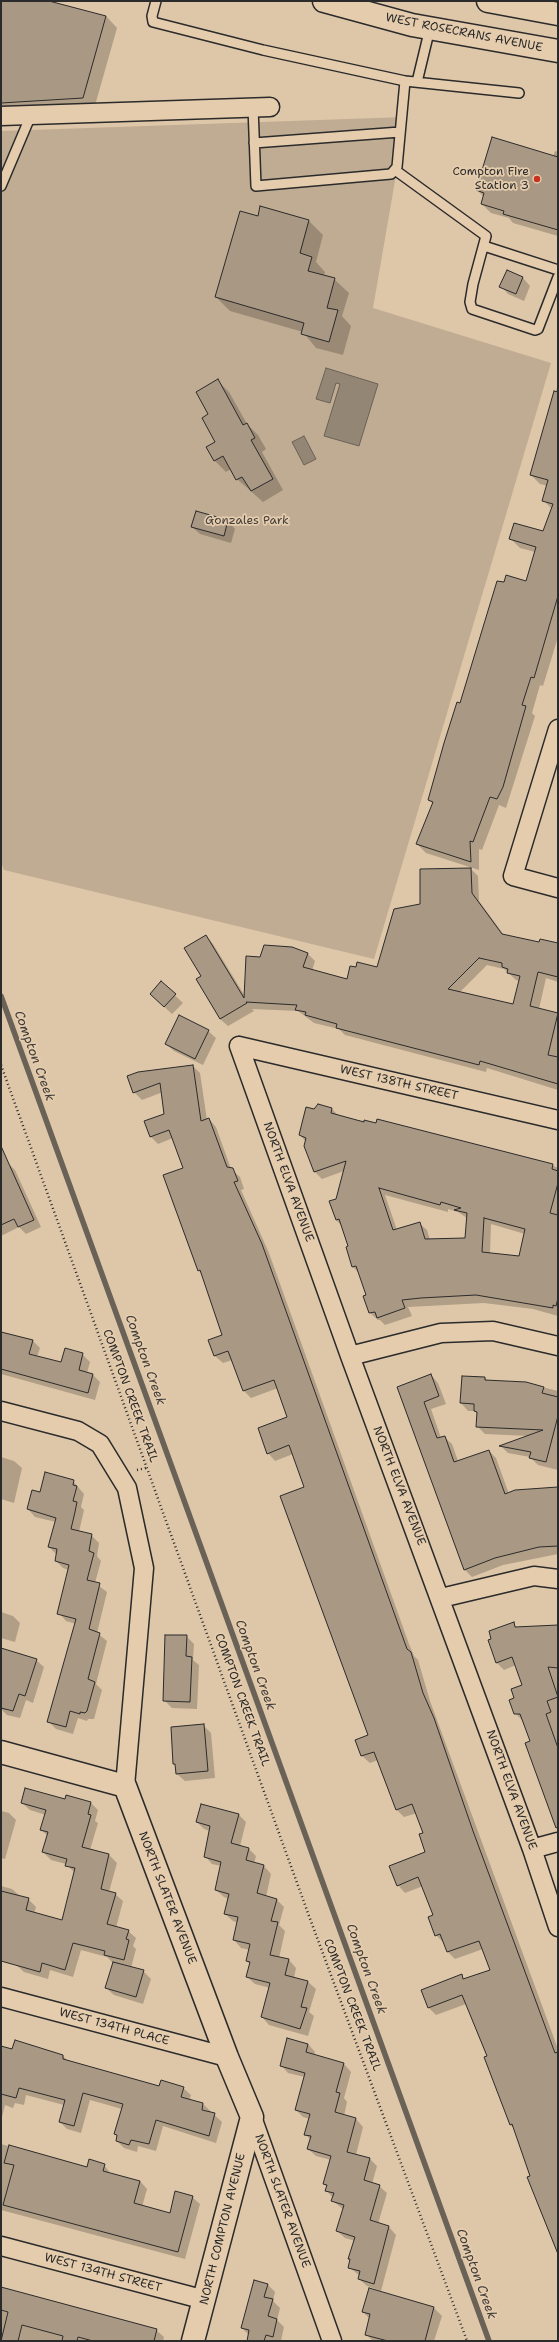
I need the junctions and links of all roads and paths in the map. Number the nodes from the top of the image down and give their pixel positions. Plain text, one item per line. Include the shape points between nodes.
1 (156, 1) edge
2 (324, 1) edge
3 (488, 1) edge
4 (558, 14) edge
5 (430, 28) junction
6 (558, 51) edge
7 (405, 81) junction
8 (417, 82) junction
9 (519, 93) dead end
10 (261, 107) joint
11 (31, 115) junction
12 (1, 116) edge
13 (400, 132) junction
14 (254, 143) junction
15 (393, 172) junction
16 (1, 186) edge
17 (484, 246) junction
18 (558, 270) edge
19 (558, 277) edge
20 (558, 729) edge
21 (558, 888) edge
22 (240, 1046) joint
23 (1, 1065) edge
24 (558, 1120) edge
25 (558, 1346) edge
26 (350, 1356) junction
27 (1, 1411) edge
28 (558, 1579) edge
29 (441, 1598) junction
30 (1, 1752) edge
31 (125, 1786) junction
32 (558, 1842) edge
33 (532, 1849) junction
34 (558, 1927) edge
35 (1, 1997) edge
36 (227, 2057) junction
37 (252, 2117) junction
38 (1, 2246) edge
39 (204, 2300) junction
40 (194, 2341) edge
41 (332, 2341) edge
42 (467, 2341) edge

1 - 7 lane via 153,22 263,50
2 - 5 street, WEST ROSECRANS AVENUE
3 - 4 street
5 - 6 street, WEST ROSECRANS AVENUE
5 - 8 lane
7 - 8 lane
7 - 13 lane
8 - 9 lane
10 - 11 street
10 - 14 lane
11 - 12 street
11 - 16 lane
13 - 14 lane
13 - 15 lane via 397,167
14 - 15 lane via 256,186
15 - 17 lane via 486,236
17 - 18 lane
17 - 19 lane via 473,284 470,302 472,309 538,329
20 - 21 street via 513,876
22 - 24 street, WEST 138TH STREET
22 - 26 street, NORTH ELVA AVENUE
23 - 42 path, COMPTON CREEK TRAIL via 309,1916
25 - 26 street via 493,1331 441,1333
26 - 29 street, NORTH ELVA AVENUE
27 - 31 street, NORTH SLATER AVENUE via 78,1432 100,1444 127,1488 144,1568
28 - 29 street via 534,1576
29 - 33 street, NORTH ELVA AVENUE
30 - 31 street
31 - 36 street, NORTH SLATER AVENUE
32 - 33 street
33 - 34 street, NORTH ELVA AVENUE
35 - 36 street, WEST 134TH PLACE
36 - 37 street, NORTH SLATER AVENUE
37 - 39 street, NORTH COMPTON AVENUE
37 - 41 street, NORTH SLATER AVENUE
38 - 39 street, WEST 134TH STREET
39 - 40 street, NORTH COMPTON AVENUE

